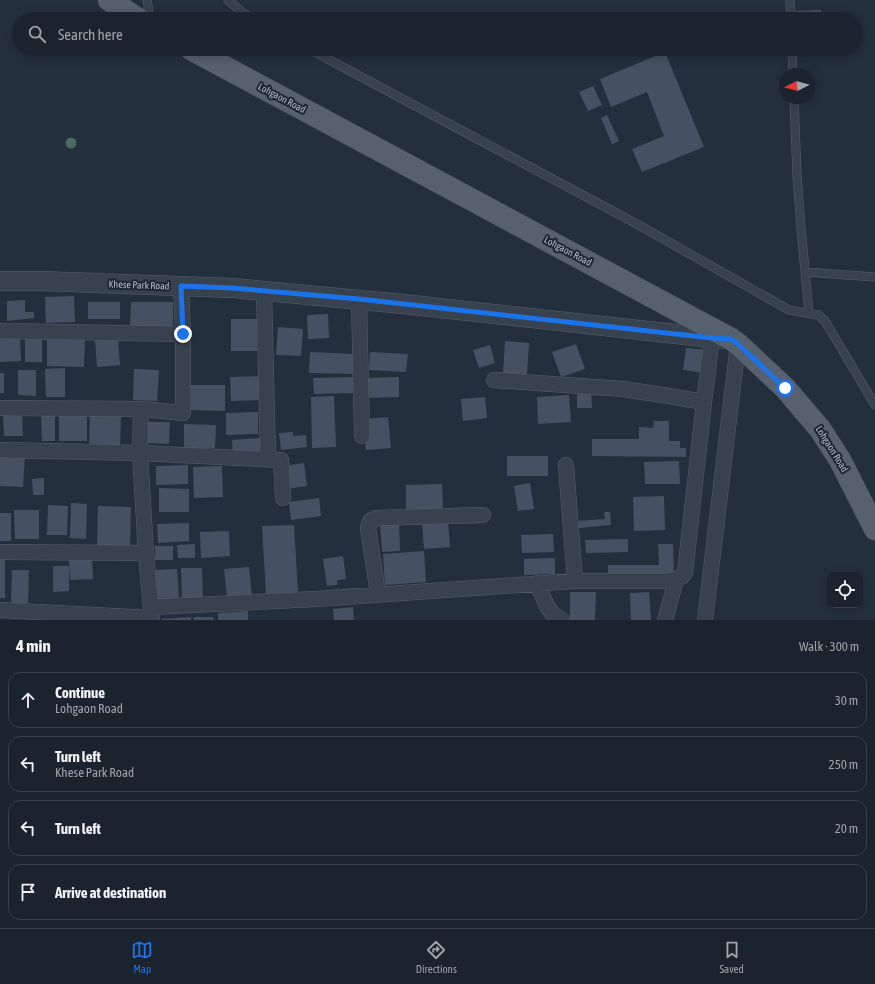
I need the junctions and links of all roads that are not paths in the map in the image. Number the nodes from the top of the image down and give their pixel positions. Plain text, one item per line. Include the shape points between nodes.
1 (109, 0) edge
2 (147, 0) edge
3 (228, 0) edge
4 (790, 0) edge
5 (127, 12) edge
6 (149, 12) edge
7 (241, 12) edge
8 (791, 12) edge
9 (204, 56) edge
10 (322, 56) edge
11 (792, 56) edge
12 (793, 68) edge
13 (794, 104) edge
14 (805, 272) junction
15 (875, 277) edge
16 (0, 281) edge
17 (181, 286) junction
18 (264, 291) junction
19 (359, 299) junction
20 (809, 313) junction
21 (0, 331) edge
22 (183, 334) junction
23 (727, 340) junction
24 (494, 380) dead end
25 (704, 402) junction
26 (875, 405) edge
27 (0, 408) edge
28 (141, 409) junction
29 (362, 436) dead end
30 (0, 450) edge
31 (140, 453) junction
32 (268, 458) junction
33 (566, 465) dead end
34 (283, 498) dead end
35 (483, 515) dead end
36 (875, 529) edge
37 (0, 552) edge
38 (146, 553) junction
39 (676, 580) junction
40 (575, 581) junction
41 (537, 583) junction
42 (378, 594) junction
43 (0, 610) edge
44 (151, 615) edge
45 (562, 620) edge
46 (665, 620) edge
47 (704, 620) edge

1 - 5 main road
2 - 6 lane
3 - 7 lane
4 - 8 lane
9 - 23 main road, Lohgaon Road
10 - 20 lane via 635,223 789,310
11 - 12 lane
13 - 14 lane
14 - 15 lane
14 - 20 lane
16 - 17 street, Khese Park Road
17 - 18 street, Khese Park Road
17 - 22 street
18 - 19 street, Khese Park Road
18 - 32 street
19 - 23 street, Khese Park Road
19 - 29 street
20 - 26 lane via 818,315 825,321
21 - 22 street
22 - 28 street via 183,413
23 - 25 street
23 - 36 main road, Lohgaon Road via 785,388 820,429 840,460
23 - 47 street
24 - 25 street via 623,389
25 - 39 street via 685,573 682,578
27 - 28 street
28 - 31 street
30 - 31 street
31 - 32 street
31 - 38 street
32 - 34 street via 282,460
33 - 40 street
35 - 42 street via 376,518 370,521 368,528
37 - 38 street
38 - 44 street
39 - 40 street
39 - 46 street
40 - 41 street
41 - 42 street
41 - 45 street via 547,606
42 - 44 street
43 - 44 street

